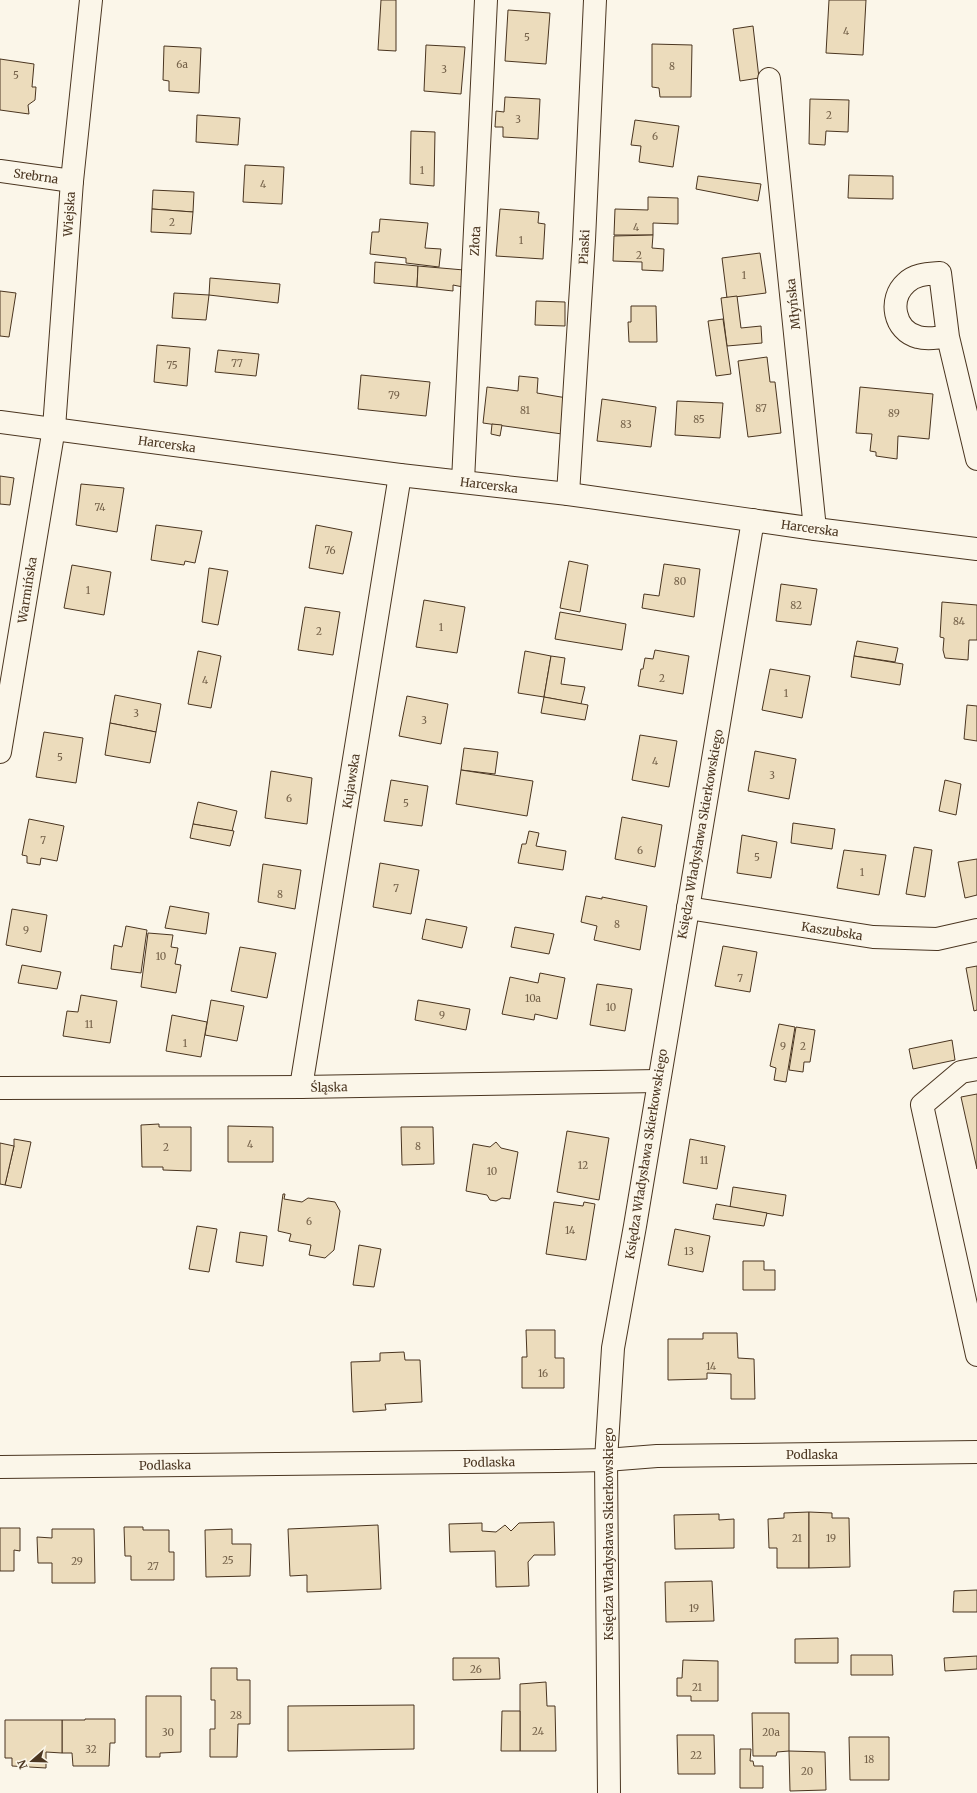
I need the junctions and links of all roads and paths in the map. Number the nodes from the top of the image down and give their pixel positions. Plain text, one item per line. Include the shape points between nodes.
1 (91, 0) edge
2 (486, 0) edge
3 (595, 0) edge
4 (770, 79) dead end
5 (0, 171) edge
6 (72, 181) junction
7 (948, 337) dead end
8 (0, 422) edge
9 (54, 428) junction
10 (977, 459) edge
11 (400, 475) junction
12 (463, 481) junction
13 (568, 494) junction
14 (753, 520) junction
15 (815, 529) junction
16 (977, 549) edge
17 (0, 752) edge
18 (688, 908) junction
19 (977, 930) edge
20 (977, 1069) edge
21 (658, 1081) junction
22 (301, 1087) junction
23 (0, 1088) edge
24 (977, 1355) edge
25 (977, 1452) edge
26 (606, 1460) junction
27 (0, 1467) edge
28 (609, 1793) edge

1 - 6 street, Wiejska
2 - 12 street, Złota
3 - 13 street, Piaski via 584,240
4 - 15 street, Młyńska
5 - 6 street, Srebrna
6 - 9 street, Wiejska
7 - 10 street
8 - 9 street, Harcerska
9 - 11 street, Harcerska
9 - 17 street, Warmińska
11 - 12 street, Harcerska
11 - 22 street, Kujawska
12 - 13 street, Harcerska
13 - 14 street, Harcerska
14 - 15 street, Harcerska
14 - 18 street, Księdza Władysława Skierkowskiego
15 - 16 street, Harcerska
18 - 19 street, Kaszubska via 873,937 937,939
18 - 21 street, Księdza Władysława Skierkowskiego
20 - 24 street via 961,1072 922,1105
21 - 22 street, Śląska
21 - 26 street, Księdza Władysława Skierkowskiego via 612,1348
22 - 23 street, Śląska
25 - 26 street, Podlaska via 657,1456
26 - 27 street, Podlaska
26 - 28 street, Księdza Władysława Skierkowskiego

